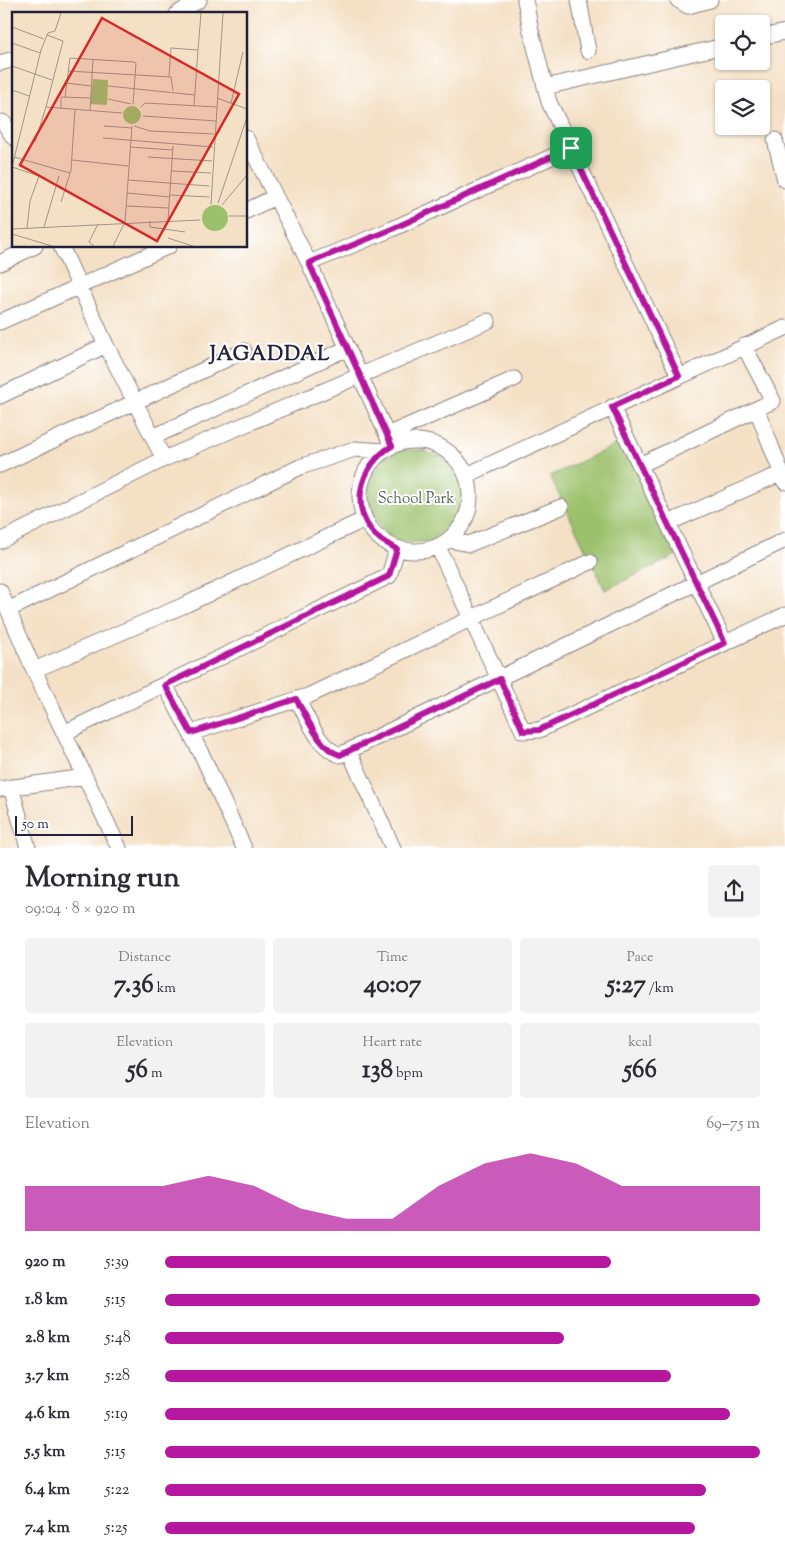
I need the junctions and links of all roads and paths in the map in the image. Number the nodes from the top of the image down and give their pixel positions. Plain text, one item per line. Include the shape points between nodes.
1 (525, 0) edge
2 (578, 0) edge
3 (678, 0) edge
4 (710, 0) edge
5 (785, 32) edge
6 (770, 35) edge
7 (715, 48) edge
8 (588, 52) dead end
9 (545, 87) junction
10 (6, 121) edge
11 (12, 134) edge
12 (775, 140) dead end
13 (248, 142) edge
14 (571, 148) junction
15 (785, 180) edge
16 (276, 197) junction
17 (248, 210) edge
18 (31, 248) edge
19 (62, 248) edge
20 (165, 248) edge
21 (309, 263) junction
22 (0, 264) edge
23 (78, 288) junction
24 (488, 321) dead end
25 (0, 322) edge
26 (785, 328) edge
27 (106, 345) junction
28 (744, 346) junction
29 (348, 348) junction
30 (244, 351) dead end
31 (360, 376) junction
32 (679, 376) junction
33 (514, 379) dead end
34 (0, 396) edge
35 (135, 403) junction
36 (612, 407) junction
37 (757, 410) junction
38 (153, 437) junction
39 (387, 444) junction
40 (164, 458) junction
41 (0, 465) edge
42 (640, 465) junction
43 (466, 475) junction
44 (783, 477) edge
45 (561, 507) dead end
46 (365, 519) junction
47 (668, 523) junction
48 (785, 540) edge
49 (0, 542) edge
50 (444, 544) junction
51 (397, 549) junction
52 (590, 562) dead end
53 (696, 583) junction
54 (0, 591) edge
55 (8, 610) junction
56 (785, 615) edge
57 (471, 618) junction
58 (725, 643) junction
59 (34, 670) junction
60 (500, 679) junction
61 (165, 685) junction
62 (296, 699) junction
63 (64, 732) junction
64 (191, 733) junction
65 (349, 751) junction
66 (85, 777) junction
67 (5, 788) edge
68 (28, 848) edge
69 (119, 848) edge
70 (244, 848) edge
71 (393, 848) edge

1 - 9 street
2 - 8 street
3 - 4 street via 688,6
5 - 6 street
7 - 9 street
9 - 14 street
10 - 11 street
12 - 15 street
13 - 16 street
14 - 21 street
14 - 32 street
16 - 17 street
16 - 21 street
18 - 22 street
19 - 23 street
20 - 23 street
21 - 29 street
23 - 25 street
23 - 27 street
24 - 31 street
26 - 28 street
27 - 34 street
27 - 35 street
28 - 32 street
28 - 37 street via 773,401
29 - 31 street
29 - 38 street
30 - 35 street
31 - 39 street
31 - 40 street
32 - 36 street
33 - 39 street
35 - 38 street
35 - 41 street
36 - 42 street
36 - 43 street
37 - 42 street
37 - 44 street
38 - 40 street
39 - 43 street via 410,441 434,443 455,456
39 - 46 street via 370,463 361,484 361,508
39 - 55 street via 355,449 300,467
40 - 49 street
42 - 47 street
43 - 50 street via 471,488 470,507 463,526
44 - 47 street
45 - 50 street via 469,544
46 - 51 street via 380,539
46 - 59 street via 187,604
47 - 53 street
48 - 53 street
50 - 51 street via 416,552
50 - 57 street
51 - 61 street via 389,576
52 - 57 street
53 - 58 street
53 - 60 street
54 - 55 street
55 - 59 street
56 - 58 street
57 - 60 street
57 - 62 street
58 - 60 street via 539,730 523,731
59 - 63 street
60 - 65 street
61 - 63 street
61 - 64 street
62 - 64 street
62 - 65 street via 329,752 340,755
63 - 66 street
64 - 70 street
65 - 71 street
66 - 67 street
66 - 69 street
67 - 68 street

